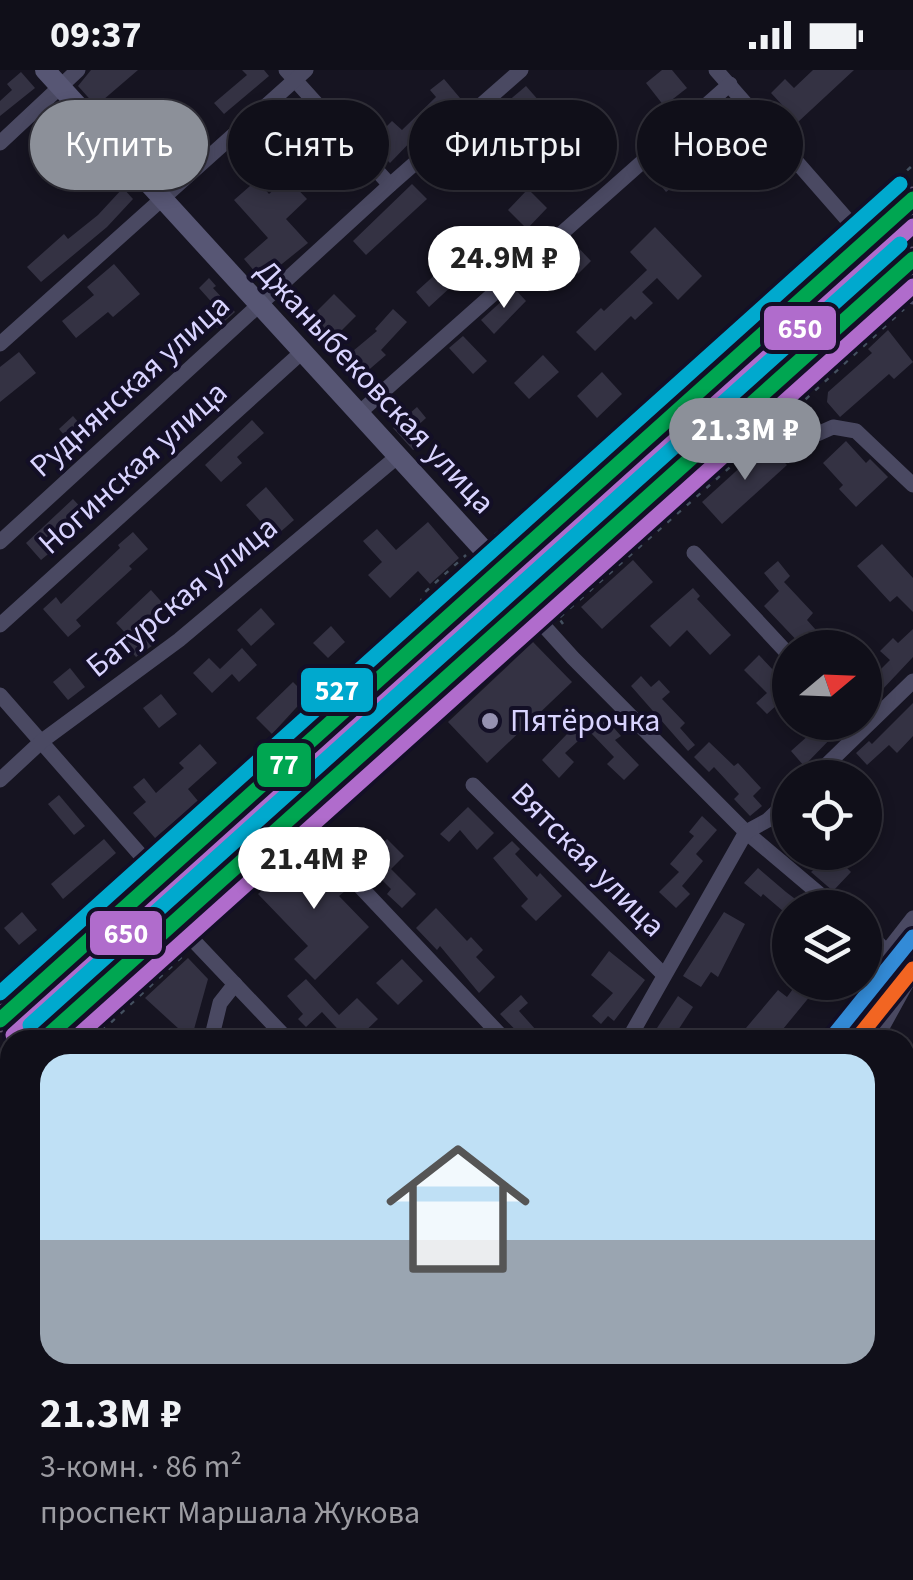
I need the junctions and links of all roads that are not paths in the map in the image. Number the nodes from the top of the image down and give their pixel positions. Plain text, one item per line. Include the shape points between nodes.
1 (45, 70) edge
2 (78, 70) edge
3 (521, 70) edge
4 (716, 70) edge
5 (296, 73) edge
6 (730, 84) junction
7 (60, 86) junction
8 (0, 142) edge
9 (390, 185) junction
10 (162, 198) junction
11 (913, 199) edge
12 (858, 232) junction
13 (913, 260) edge
14 (893, 277) junction
15 (913, 299) edge
16 (259, 306) junction
17 (0, 344) edge
18 (302, 352) junction
19 (760, 396) junction
20 (359, 413) junction
21 (398, 456) junction
22 (913, 485) edge
23 (0, 542) edge
24 (694, 553) dead end
25 (502, 570) junction
26 (525, 606) junction
27 (0, 626) edge
28 (772, 637) edge
29 (913, 682) edge
30 (0, 695) edge
31 (882, 706) edge
32 (42, 740) junction
33 (845, 740) edge
34 (828, 760) edge
35 (0, 780) edge
36 (473, 785) dead end
37 (772, 816) edge
38 (746, 832) junction
39 (151, 867) junction
40 (353, 878) dead end
41 (815, 890) edge
42 (913, 918) edge
43 (175, 921) junction
44 (882, 945) edge
45 (888, 950) junction
46 (664, 975) junction
47 (911, 975) edge
48 (234, 984) junction
49 (907, 1002) edge
50 (0, 1020) edge
51 (53, 1030) edge
52 (213, 1030) edge
53 (278, 1030) edge
54 (496, 1030) edge
55 (634, 1030) edge
56 (883, 1030) edge

1 - 7 main road, Джаныбековская улица
2 - 7 street
3 - 9 street, Руднянская улица
4 - 6 street
5 - 9 street
5 - 10 street
6 - 12 street
6 - 20 street
7 - 8 street
7 - 10 main road, Джаныбековская улица
9 - 16 street, Руднянская улица
10 - 16 main road, Джаныбековская улица
10 - 17 street
11 - 12 highway
12 - 25 highway
13 - 14 highway
14 - 15 street
14 - 19 highway
16 - 18 main road, Джаныбековская улица
16 - 23 street, Руднянская улица
18 - 20 main road, Джаныбековская улица
18 - 27 street, Ногинская улица
19 - 22 street via 804,440 833,427 856,431
19 - 26 highway
20 - 21 main road, Джаныбековская улица
21 - 25 main road, Джаныбековская улица via 487,542
21 - 32 street, Батурская улица via 179,640
24 - 28 street
25 - 26 street, Джаныбековская улица
25 - 39 highway
26 - 38 street, Джаныбековская улица
26 - 43 highway via 308,826
29 - 31 street
30 - 32 street
32 - 35 street, Батурская улица
32 - 39 street
33 - 34 street
36 - 46 street, Вятская улица
37 - 38 street
38 - 41 street, Джаныбековская улица
38 - 46 street
39 - 50 highway
40 - 54 street
42 - 45 street
43 - 48 street
43 - 51 highway
44 - 45 street
45 - 47 street
46 - 55 street
47 - 49 street
48 - 52 street via 220,1003
48 - 53 street
49 - 56 street

